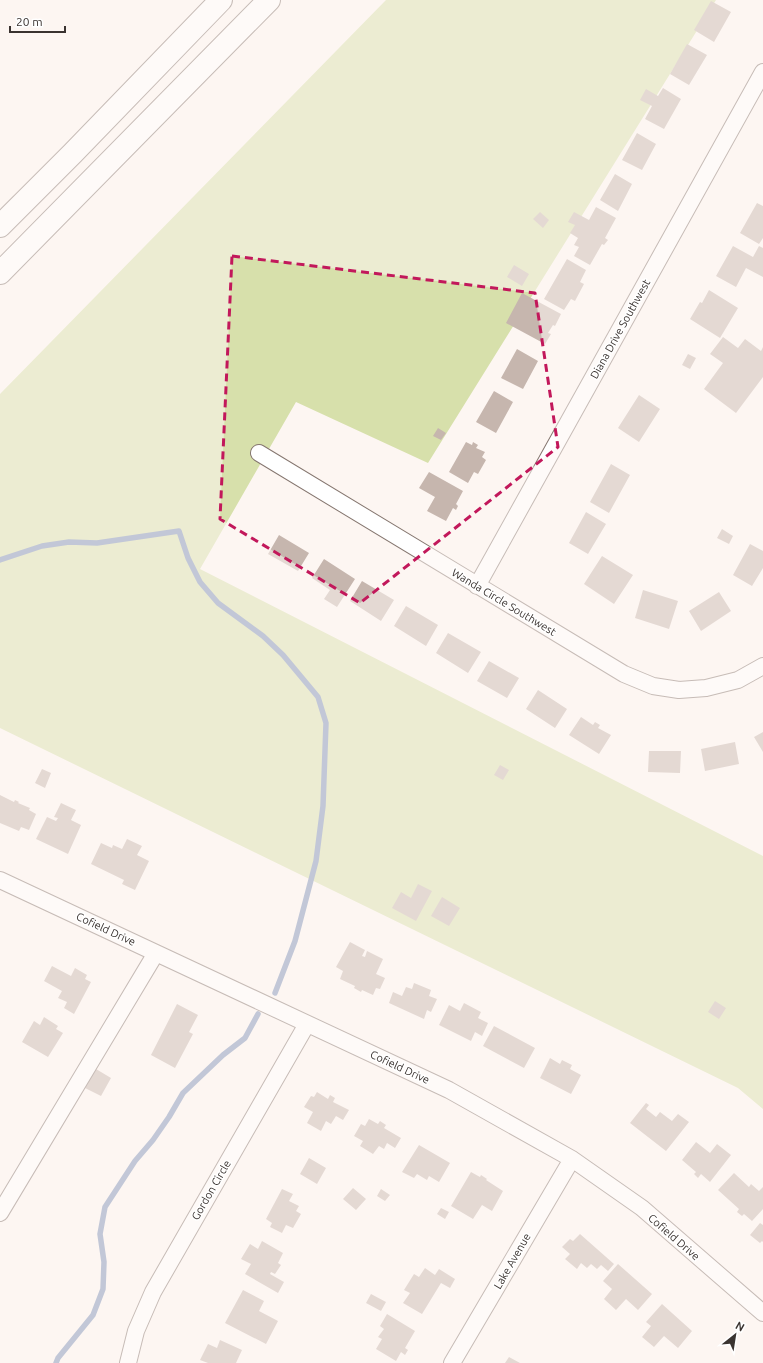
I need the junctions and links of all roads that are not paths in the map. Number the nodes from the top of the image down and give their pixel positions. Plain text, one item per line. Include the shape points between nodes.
1 (222, 0) edge
2 (269, 0) edge
3 (763, 72) edge
4 (0, 226) edge
5 (0, 273) edge
6 (259, 453) dead end
7 (477, 586) junction
8 (763, 666) edge
9 (0, 880) edge
10 (156, 953) junction
11 (308, 1024) junction
12 (572, 1159) junction
13 (0, 1213) edge
14 (763, 1313) edge
15 (128, 1363) edge
16 (452, 1363) edge

1 - 4 highway
2 - 5 highway
3 - 7 street, Diana Drive Southwest
6 - 7 street, Wanda Circle Southwest
7 - 8 street, Wanda Circle Southwest via 624,674 653,686 679,690 706,688 738,680
9 - 10 street, Cofield Drive
10 - 11 street, Cofield Drive
10 - 13 street
11 - 12 street, Cofield Drive via 449,1090
11 - 15 street, Gordon Circle via 153,1292 136,1331
12 - 14 street, Cofield Drive via 642,1208
12 - 16 street, Lake Avenue

